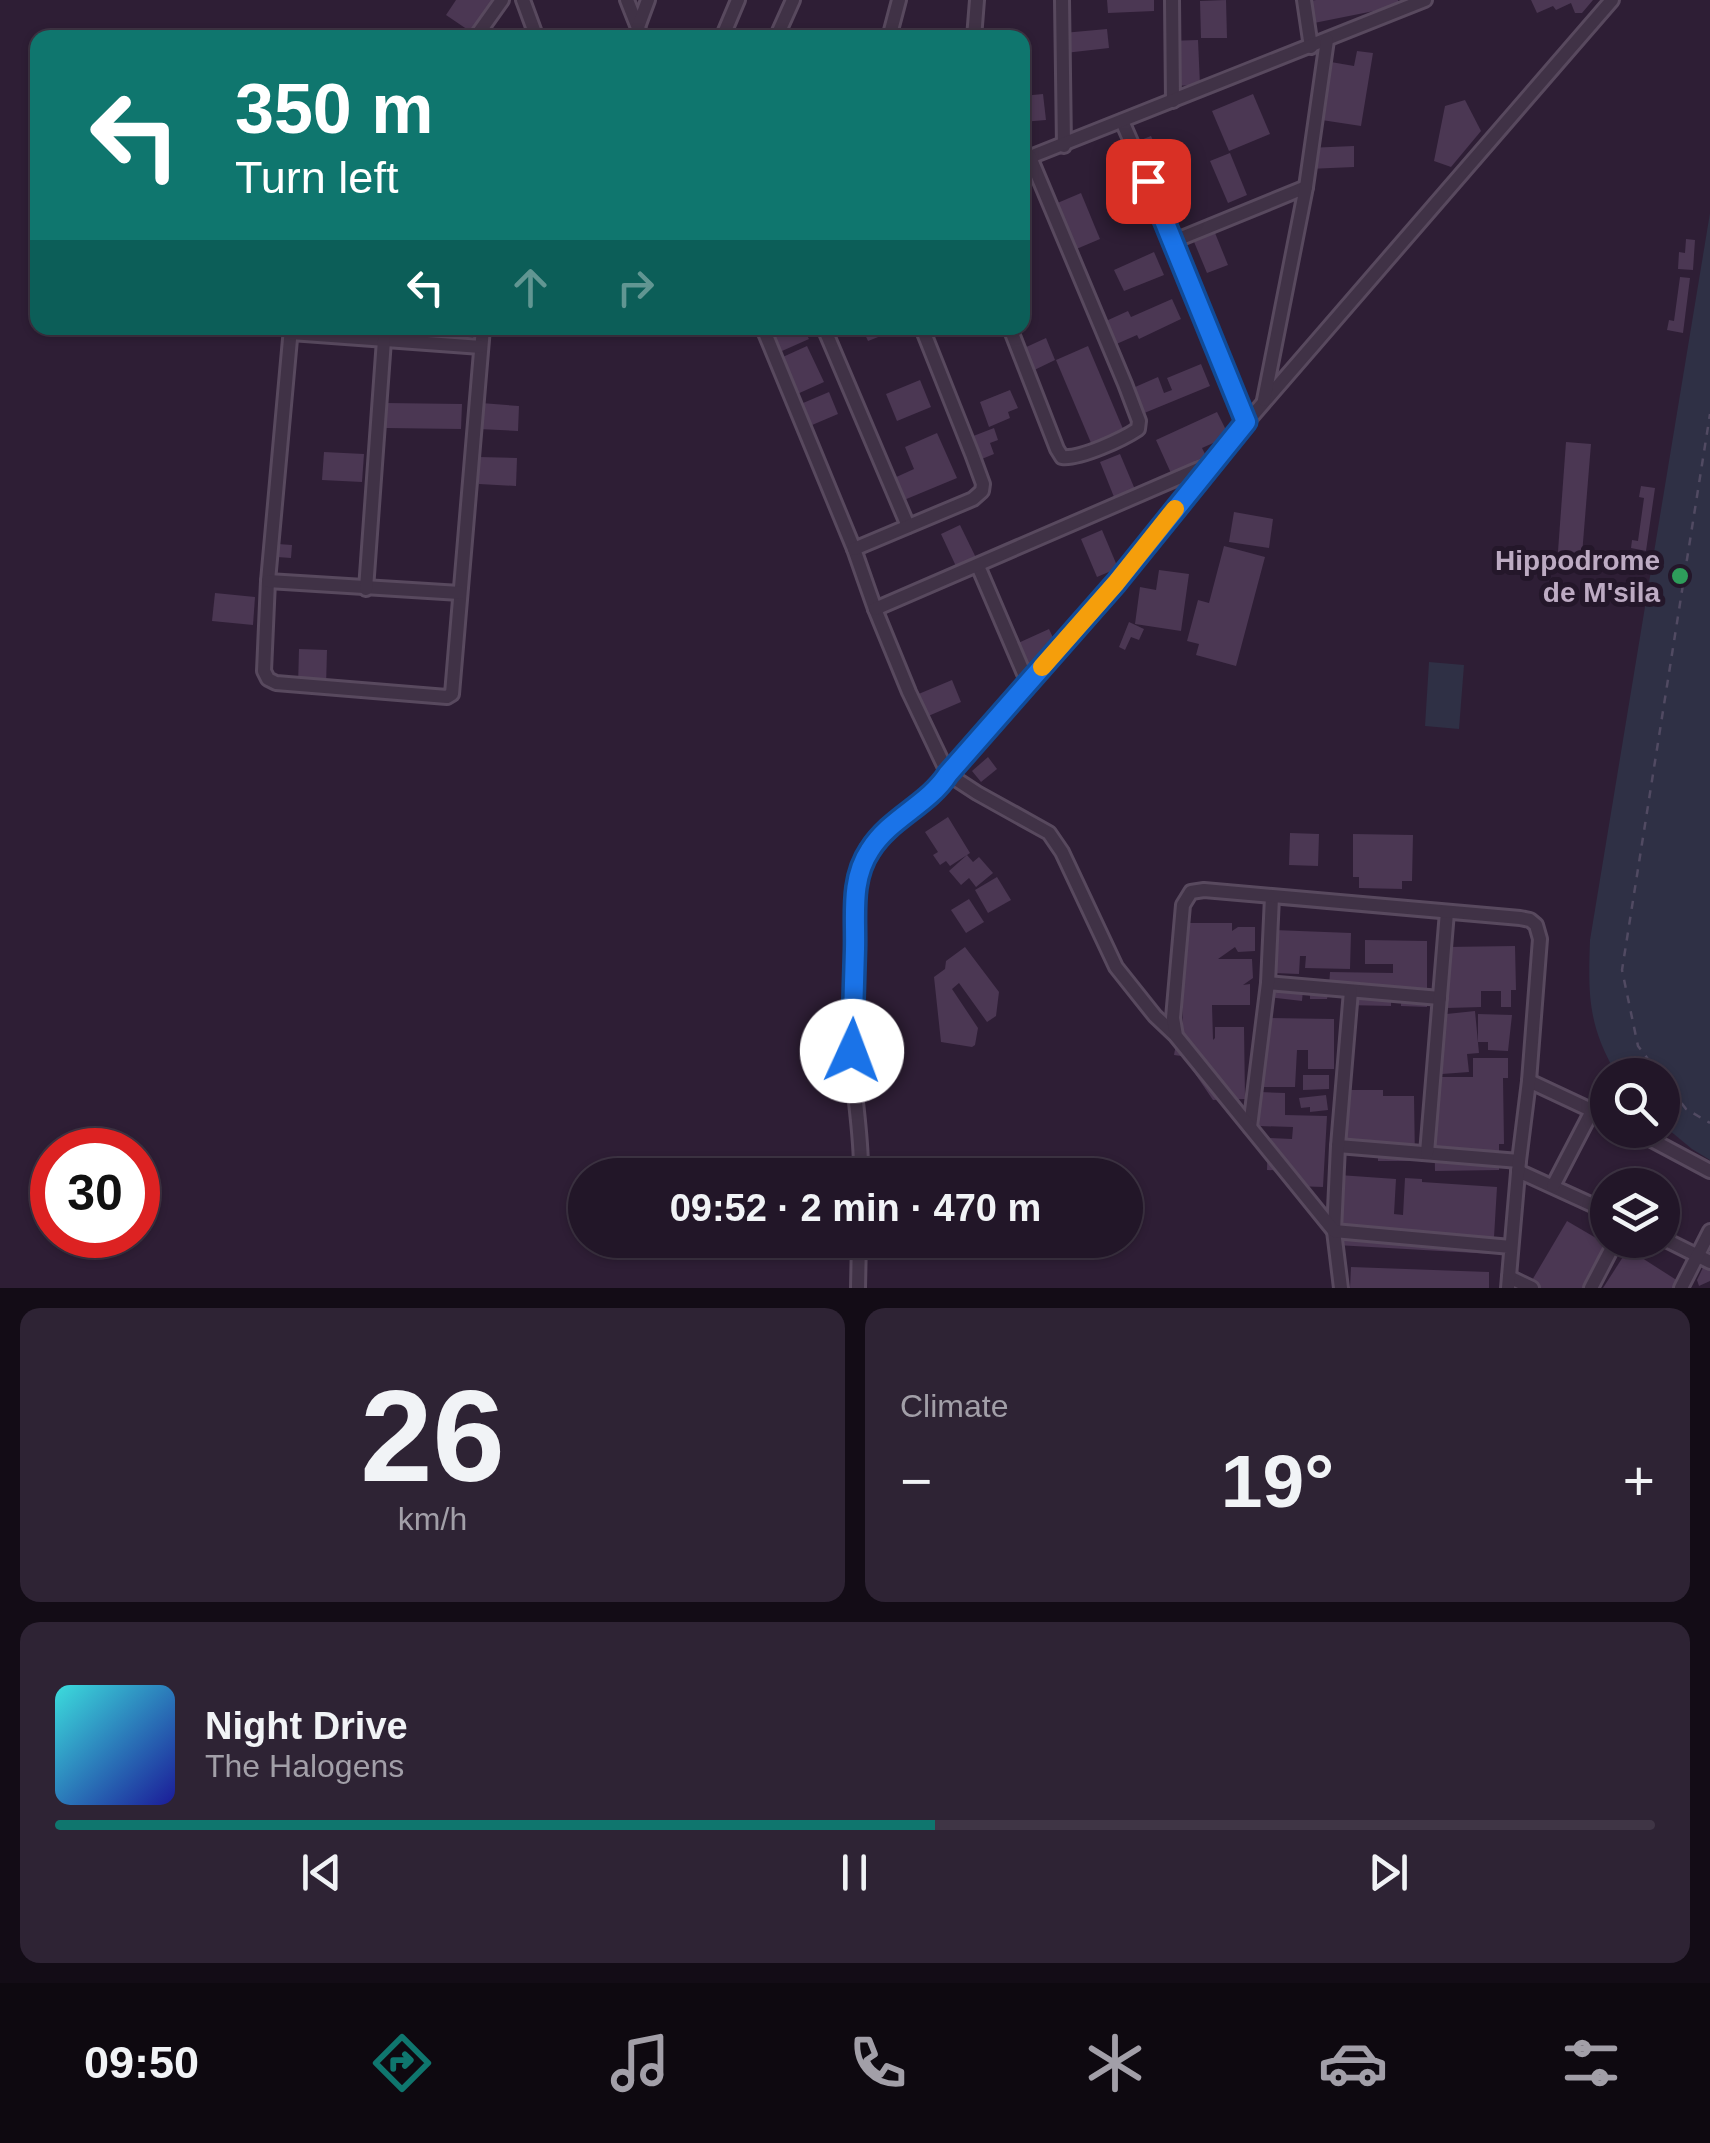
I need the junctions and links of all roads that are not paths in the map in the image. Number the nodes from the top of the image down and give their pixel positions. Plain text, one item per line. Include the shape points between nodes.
1 (502, 0) edge
2 (523, 0) edge
3 (626, 0) edge
4 (648, 0) edge
5 (738, 0) edge
6 (793, 0) edge
7 (899, 0) edge
8 (977, 0) edge
9 (1062, 0) edge
10 (1172, 0) edge
11 (1304, 0) edge
12 (1425, 0) edge
13 (1612, 0) edge
14 (481, 30) edge
15 (534, 30) edge
16 (639, 30) edge
17 (640, 30) edge
18 (725, 30) edge
19 (780, 30) edge
20 (890, 30) edge
21 (975, 30) edge
22 (1327, 40) junction
23 (1310, 47) junction
24 (1174, 100) junction
25 (1122, 121) junction
26 (1064, 146) junction
27 (1030, 158) edge
28 (1030, 168) edge
29 (1306, 187) junction
30 (1174, 241) junction
31 (291, 335) edge
32 (338, 335) edge
33 (482, 335) edge
34 (766, 335) edge
35 (827, 335) edge
36 (925, 335) edge
37 (1013, 335) edge
38 (384, 340) junction
39 (481, 346) junction
40 (1264, 403) junction
41 (1246, 422) junction
42 (1211, 464) junction
43 (908, 526) junction
44 (854, 550) junction
45 (978, 566) junction
46 (268, 582) junction
47 (366, 588) junction
48 (460, 593) junction
49 (875, 608) junction
50 (1028, 683) junction
51 (948, 774) junction
52 (1272, 897) junction
53 (1447, 912) junction
54 (1268, 984) junction
55 (1351, 991) junction
56 (1440, 998) junction
57 (1176, 1036) junction
58 (1529, 1081) junction
59 (1590, 1109) edge
60 (1590, 1114) edge
61 (1250, 1128) junction
62 (1338, 1146) junction
63 (1665, 1148) edge
64 (1427, 1153) junction
65 (860, 1158) edge
66 (1518, 1166) junction
67 (1710, 1172) edge
68 (1554, 1186) junction
69 (1590, 1203) edge
70 (1334, 1231) junction
71 (1710, 1231) edge
72 (1511, 1247) junction
73 (1680, 1247) edge
74 (859, 1258) edge
75 (1607, 1258) edge
76 (1704, 1258) edge
77 (1509, 1283) edge
78 (858, 1288) edge
79 (1342, 1288) edge
80 (1532, 1288) edge
81 (1591, 1288) edge
82 (1682, 1288) edge

1 - 14 street
2 - 15 street
3 - 16 street
4 - 17 street
5 - 18 street
6 - 19 street
7 - 20 street
8 - 21 street
9 - 26 street
10 - 24 street
11 - 23 street
12 - 22 street
13 - 40 street
22 - 23 street
22 - 29 street
23 - 24 street
24 - 25 street
25 - 26 street
25 - 30 street
26 - 27 street
28 - 37 street via 1138,428 1062,457
29 - 30 street
29 - 40 street
30 - 41 street
31 - 46 street
32 - 38 street
33 - 39 street
34 - 44 street
35 - 43 street
36 - 43 street via 984,484 973,499
38 - 39 street
38 - 47 street
39 - 48 street
40 - 41 street
41 - 42 street
42 - 45 street
42 - 50 street
43 - 44 street
44 - 49 street
45 - 49 street
45 - 50 street
46 - 47 street
46 - 48 street via 268,679 446,697 452,694
47 - 48 street
49 - 51 street
50 - 51 street
51 - 57 street via 1049,833 1116,968
51 - 65 street via 869,850 854,897 852,1051
52 - 53 street
52 - 54 street
52 - 57 street via 1196,890 1186,898
53 - 56 street
53 - 58 street via 1530,920 1539,931
54 - 55 street
54 - 61 street
55 - 56 street
55 - 62 street
56 - 64 street
57 - 61 street
58 - 59 street
58 - 66 street
60 - 68 street
61 - 70 street
62 - 64 street
62 - 70 street
63 - 67 street
64 - 66 street
66 - 68 street
66 - 72 street
68 - 69 street
70 - 72 street
70 - 79 street
71 - 76 street
72 - 77 street
73 - 76 street
74 - 78 street
75 - 81 street
76 - 82 street
77 - 80 street

